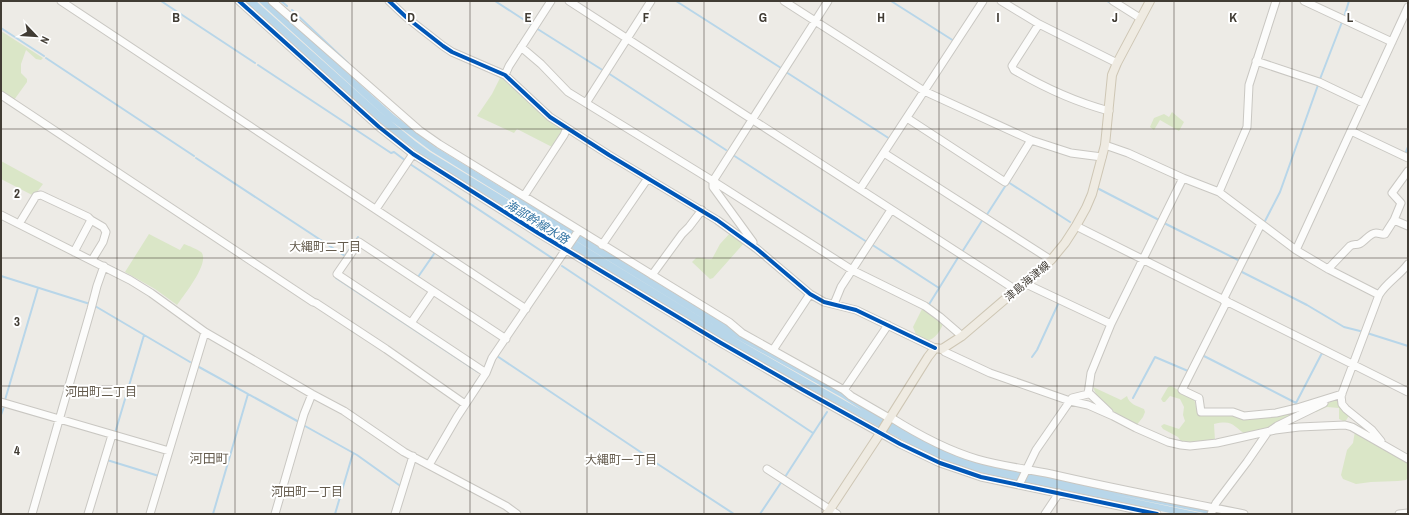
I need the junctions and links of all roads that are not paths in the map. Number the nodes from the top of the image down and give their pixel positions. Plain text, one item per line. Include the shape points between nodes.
1 (61, 1) edge
2 (239, 1) edge
3 (272, 1) edge
4 (389, 1) edge
5 (551, 1) edge
6 (569, 1) edge
7 (651, 1) edge
8 (784, 1) edge
9 (828, 1) edge
10 (983, 1) edge
11 (1001, 1) edge
12 (1112, 1) edge
13 (1150, 1) edge
14 (1276, 1) edge
15 (1304, 1) edge
16 (1408, 7) edge
17 (1140, 18) junction
18 (815, 21) junction
19 (1039, 24) junction
20 (627, 39) junction
21 (1392, 42) junction
22 (521, 47) junction
23 (1256, 61) junction
24 (1117, 63) junction
25 (505, 75) junction
26 (924, 92) junction
27 (1, 95) edge
28 (1364, 102) junction
29 (586, 103) junction
30 (1108, 111) junction
31 (906, 118) junction
32 (752, 119) junction
33 (567, 128) junction
34 (1351, 131) junction
35 (1031, 140) junction
36 (1105, 145) junction
37 (884, 153) junction
38 (413, 154) junction
39 (1102, 157) junction
40 (1408, 158) edge
41 (1408, 171) edge
42 (648, 178) junction
43 (1183, 178) junction
44 (713, 181) junction
45 (860, 189) junction
46 (1219, 192) junction
47 (524, 196) junction
48 (376, 209) junction
49 (702, 210) junction
50 (891, 210) junction
51 (1, 215) edge
52 (91, 220) junction
53 (1394, 220) junction
54 (19, 224) junction
55 (1261, 224) junction
56 (1076, 226) junction
57 (1408, 226) edge
58 (579, 230) junction
59 (602, 245) junction
60 (757, 249) junction
61 (567, 250) junction
62 (1296, 250) junction
63 (74, 252) junction
64 (1143, 259) junction
65 (92, 260) junction
66 (1051, 260) junction
67 (1408, 264) edge
68 (104, 266) junction
69 (1328, 269) junction
70 (852, 270) junction
71 (652, 275) junction
72 (1024, 282) junction
73 (1016, 290) junction
74 (433, 291) junction
75 (810, 294) junction
76 (1379, 295) junction
77 (1225, 300) junction
78 (834, 304) junction
79 (526, 309) junction
80 (411, 323) junction
81 (1111, 324) junction
82 (888, 325) junction
83 (205, 332) junction
84 (962, 336) junction
85 (506, 339) junction
86 (939, 349) junction
87 (773, 350) junction
88 (1353, 364) junction
89 (486, 373) junction
90 (844, 390) junction
91 (1088, 392) junction
92 (1408, 392) edge
93 (312, 394) junction
94 (1342, 394) junction
95 (1070, 400) junction
96 (1, 402) edge
97 (466, 404) junction
98 (1113, 416) junction
99 (890, 418) junction
100 (59, 419) junction
101 (881, 431) junction
102 (1267, 433) junction
103 (112, 435) junction
104 (1382, 443) junction
105 (169, 451) junction
106 (413, 456) junction
107 (1408, 459) edge
108 (429, 465) junction
109 (767, 469) dead end
110 (1027, 470) junction
111 (1020, 484) junction
112 (1059, 493) junction
113 (1212, 510) edge
114 (831, 512) edge
115 (1408, 513) edge
116 (32, 514) edge
117 (88, 514) edge
118 (150, 514) edge
119 (275, 514) edge
120 (395, 514) edge
121 (517, 514) edge
122 (1045, 514) edge
123 (1158, 514) edge
124 (1244, 514) edge
125 (1399, 514) edge

1 - 48 street
2 - 38 street via 379,127
3 - 47 street via 419,130
4 - 25 street via 452,52
5 - 22 street
6 - 20 street
7 - 20 street
8 - 18 street
9 - 18 street
10 - 26 street
11 - 19 street
12 - 17 street
13 - 17 main road, 津島海津線
14 - 23 street
15 - 21 street
16 - 21 street
17 - 24 main road, 津島海津線
18 - 26 street
18 - 32 street
19 - 24 street
19 - 30 street via 1012,66 1014,70 1039,84
20 - 29 street
20 - 32 street
21 - 28 street
22 - 25 street
22 - 29 street via 568,92
23 - 28 street via 1319,82
23 - 46 street via 1248,91 1247,128
24 - 30 main road, 津島海津線 via 1112,75
25 - 33 street via 550,117
26 - 31 street
26 - 35 street
27 - 97 street via 386,348
28 - 34 street
29 - 44 street
30 - 36 main road, 津島海津線
31 - 35 street via 1005,182
31 - 37 street
32 - 44 street
32 - 45 street
33 - 42 street
33 - 47 street
34 - 40 street
34 - 62 street
35 - 39 street via 1064,151
36 - 39 main road, 津島海津線
36 - 43 street
37 - 45 street
37 - 66 street
38 - 48 street
38 - 61 street
39 - 56 main road, 津島海津線 via 1092,194
41 - 53 street via 1392,193 1401,203
42 - 49 street
42 - 59 street
43 - 46 street
43 - 64 street
44 - 60 street via 713,187
44 - 70 street
45 - 50 street
46 - 55 street
47 - 58 street
48 - 79 street
49 - 60 street
49 - 71 street
50 - 70 street
50 - 73 street
51 - 54 street
52 - 54 street via 41,195 36,196
52 - 63 street
52 - 65 street via 103,227 106,232
53 - 57 street
53 - 69 street via 1385,234 1376,233 1359,244 1353,244
54 - 63 street
55 - 62 street
55 - 77 street
56 - 64 street
56 - 66 main road, 津島海津線
58 - 59 street
58 - 61 street
59 - 71 street
60 - 75 street
61 - 79 street
61 - 101 street via 721,343
62 - 69 street
63 - 65 street
64 - 77 street
64 - 81 street
65 - 68 street
66 - 72 main road, 津島海津線
67 - 76 street
68 - 83 street via 151,293
68 - 100 street
69 - 76 street
70 - 78 street
70 - 84 street via 925,306
71 - 87 street
72 - 73 main road, 津島海津線
72 - 81 street
73 - 84 main road, 津島海津線
74 - 80 street
74 - 80 street via 359,242 337,274
74 - 85 street
75 - 78 street
75 - 87 street
76 - 88 street
77 - 88 street
77 - 94 street via 1182,390 1199,398 1202,412 1233,412 1244,416 1276,413
78 - 82 street via 856,310
79 - 85 street
80 - 89 street
81 - 91 street via 1091,373
82 - 86 street
82 - 90 street
83 - 93 street
83 - 105 street
84 - 86 main road, 津島海津線
85 - 89 street via 492,358
86 - 95 street via 990,373
86 - 99 main road, 津島海津線 via 928,357
87 - 90 street
88 - 92 street
88 - 94 street
89 - 97 street
90 - 99 street
91 - 95 street
91 - 98 street
93 - 106 street via 344,411
93 - 119 street
94 - 102 street
94 - 104 street via 1342,404 1346,409 1372,430
95 - 98 street
95 - 110 street via 1036,450
96 - 100 street
97 - 108 street
98 - 102 street via 1168,442 1190,446
99 - 101 main road, 津島海津線
99 - 110 street via 954,451
100 - 103 street
100 - 116 street
101 - 111 street via 900,444 940,463 982,477
101 - 114 main road, 津島海津線
102 - 104 street via 1299,427 1344,425
102 - 113 street
103 - 105 street
103 - 117 street
104 - 107 street
105 - 118 street
106 - 108 street
106 - 120 street
108 - 121 street
109 - 114 street
110 - 111 street
110 - 113 street
111 - 112 street
112 - 122 street
112 - 123 street
113 - 124 street
115 - 125 street

